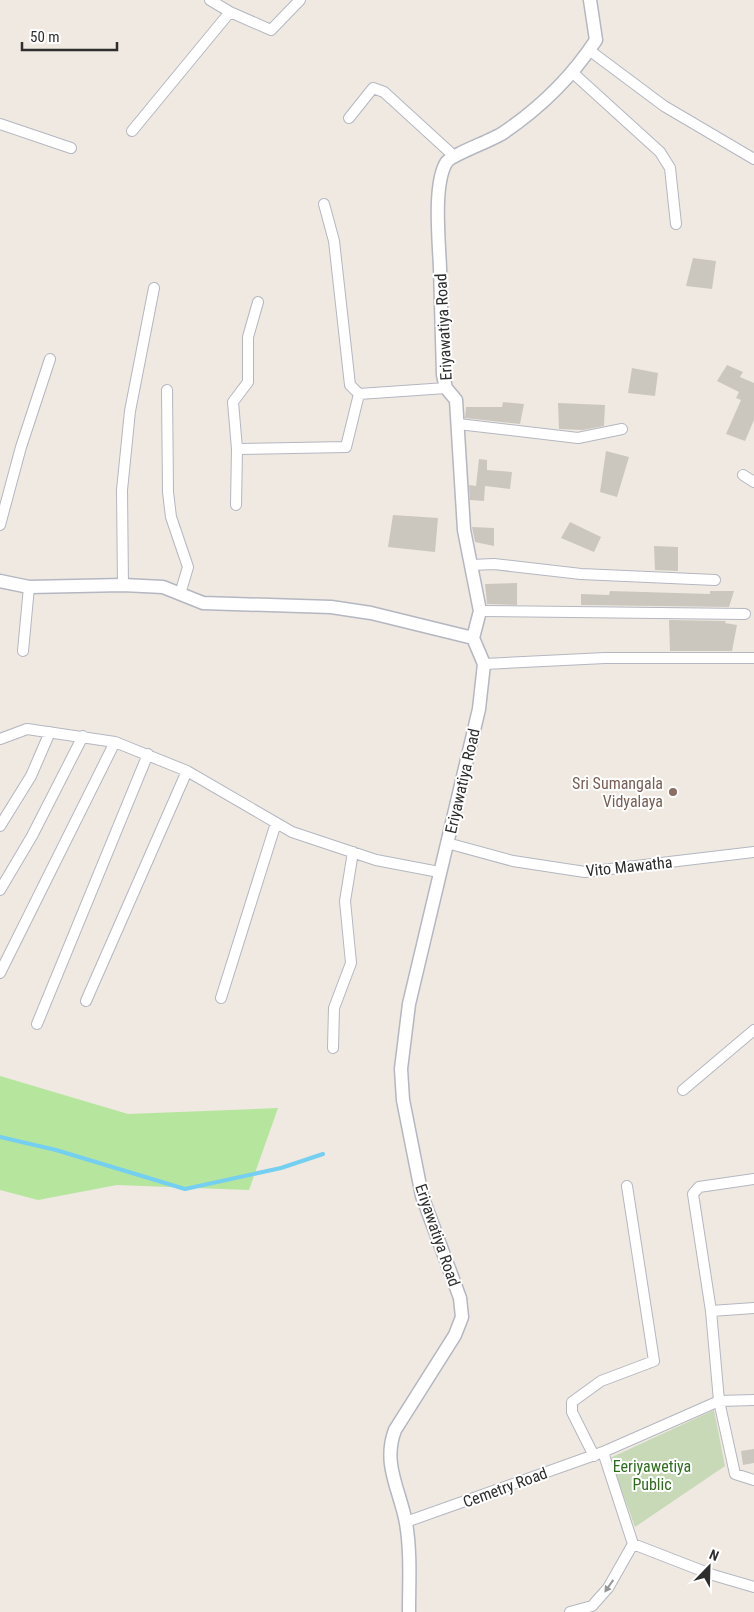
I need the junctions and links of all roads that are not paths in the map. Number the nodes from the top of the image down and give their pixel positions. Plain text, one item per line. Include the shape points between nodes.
1 (210, 0) edge
2 (300, 0) edge
3 (590, 0) edge
4 (230, 12) junction
5 (589, 50) junction
6 (573, 73) junction
7 (349, 118) dead end
8 (0, 124) edge
9 (132, 131) dead end
10 (71, 148) dead end
11 (454, 156) junction
12 (754, 159) edge
13 (324, 204) dead end
14 (676, 224) dead end
15 (154, 288) dead end
16 (258, 302) dead end
17 (50, 359) dead end
18 (446, 388) junction
19 (167, 390) dead end
20 (358, 394) junction
21 (458, 424) junction
22 (622, 429) dead end
23 (237, 450) junction
24 (743, 475) dead end
25 (754, 482) edge
26 (236, 505) dead end
27 (0, 525) edge
28 (471, 565) junction
29 (715, 580) dead end
30 (0, 581) edge
31 (123, 585) junction
32 (29, 586) junction
33 (180, 594) junction
34 (480, 611) junction
35 (745, 614) dead end
36 (473, 638) junction
37 (23, 651) dead end
38 (754, 658) edge
39 (484, 664) junction
40 (50, 732) junction
41 (83, 736) junction
42 (0, 739) edge
43 (115, 742) junction
44 (148, 754) junction
45 (187, 771) junction
46 (276, 823) junction
47 (0, 826) edge
48 (447, 843) junction
49 (353, 852) junction
50 (754, 852) edge
51 (439, 872) junction
52 (0, 890) edge
53 (0, 973) edge
54 (221, 998) dead end
55 (86, 1001) dead end
56 (37, 1024) dead end
57 (754, 1030) edge
58 (333, 1048) dead end
59 (683, 1090) dead end
60 (754, 1179) edge
61 (628, 1186) dead end
62 (754, 1308) edge
63 (711, 1311) junction
64 (754, 1400) edge
65 (719, 1401) junction
66 (599, 1454) junction
67 (754, 1480) edge
68 (406, 1522) junction
69 (633, 1544) junction
70 (754, 1587) edge
71 (409, 1612) edge
72 (570, 1612) edge

1 - 4 street
2 - 4 street via 271,30
3 - 5 street via 596,40
4 - 9 street
5 - 6 street
5 - 12 street via 664,106
6 - 11 street via 539,106 502,134
6 - 14 street via 660,152 670,168
7 - 11 street via 373,88 384,92
8 - 10 street
11 - 18 street, Eriyawatiya Road via 446,163 437,198
13 - 20 street via 334,241 350,385
15 - 31 street via 129,421 122,490
16 - 23 street via 248,337 248,382 233,402
17 - 27 street via 20,447
18 - 20 street
18 - 21 street, Eriyawatiya Road via 456,400
19 - 33 street via 168,492 171,517 188,567
20 - 23 street via 346,447
21 - 22 street via 578,438
21 - 28 street, Eriyawatiya Road via 464,530
23 - 26 street
24 - 25 street
28 - 29 street
28 - 34 street, Eriyawatiya Road
30 - 32 street
31 - 32 street
31 - 33 street via 163,587
32 - 37 street
33 - 36 street via 203,603 331,607 371,613
34 - 35 street
34 - 36 street, Eriyawatiya Road
36 - 39 street, Eriyawatiya Road
38 - 39 street via 605,658
39 - 48 street, Eriyawatiya Road via 479,709
40 - 41 street
40 - 42 street via 27,729
40 - 47 street via 31,776
41 - 43 street
41 - 52 street via 32,836
43 - 44 street
43 - 53 street
44 - 45 street
44 - 56 street
45 - 46 street
45 - 55 street
46 - 49 street via 292,832
46 - 54 street
48 - 50 street, Vito Mawatha via 514,861 585,872
48 - 51 street, Eriyawatiya Road
49 - 51 street via 376,860
49 - 58 street via 345,901 351,963 334,1008
51 - 68 street, Eriyawatiya Road via 409,1004 401,1069 403,1100 422,1196 460,1298 462,1317 455,1335 395,1430 389,1445 390,1465
57 - 59 street
60 - 63 street via 699,1187 693,1194
61 - 66 street via 654,1361 601,1381 572,1402 572,1412
62 - 63 street
63 - 65 street
64 - 65 street, Cemetry Road
65 - 66 street, Cemetry Road
65 - 67 street via 735,1474
66 - 68 street, Cemetry Road
66 - 69 street
68 - 71 street, Eriyawatiya Road via 410,1555
69 - 70 street via 712,1575
69 -> 72 street via 608,1588 592,1606

